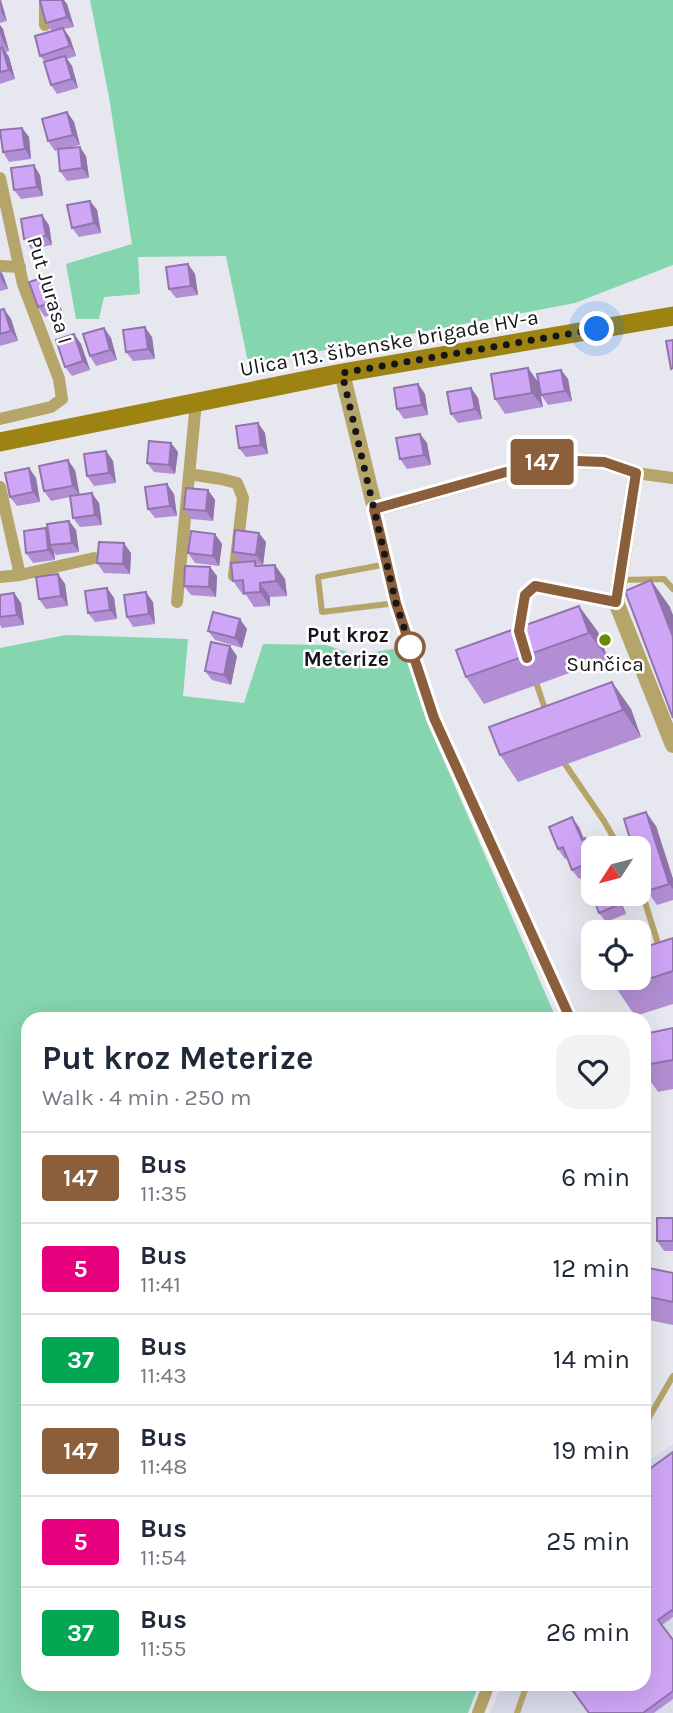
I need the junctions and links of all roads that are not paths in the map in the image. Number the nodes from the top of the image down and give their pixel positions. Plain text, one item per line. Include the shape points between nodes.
1 (45, 0) edge
2 (45, 25) edge
3 (0, 178) edge
4 (0, 266) edge
5 (20, 267) junction
6 (673, 316) edge
7 (342, 373) junction
8 (196, 402) junction
9 (0, 419) edge
10 (0, 442) edge
11 (636, 473) junction
12 (189, 474) junction
13 (673, 478) edge
14 (0, 487) edge
15 (374, 509) junction
16 (94, 558) edge
17 (387, 564) junction
18 (20, 575) junction
19 (234, 576) edge
20 (0, 577) edge
21 (620, 580) junction
22 (673, 589) edge
23 (177, 602) dead end
24 (616, 602) junction
25 (396, 603) junction
26 (522, 640) edge
27 (537, 685) dead end
28 (550, 723) edge
29 (673, 745) edge
30 (565, 764) dead end
31 (613, 836) edge
32 (646, 906) edge
33 (663, 959) edge
34 (567, 1012) edge
35 (673, 1376) edge
36 (651, 1414) edge
37 (486, 1691) edge
38 (525, 1691) edge
39 (478, 1713) edge
40 (517, 1713) edge

1 - 2 street
3 - 5 street, Put Jurasa I
4 - 5 street
5 - 9 street, Put Jurasa I via 62,399 51,407
6 - 7 main road, Ulica 113. šibenske brigade HV-a
7 - 8 main road, Ulica 113. šibenske brigade HV-a
7 - 15 street
8 - 10 main road, Ulica 113. šibenske brigade HV-a
8 - 12 street
11 - 13 street
11 - 15 street via 604,462 549,460
11 - 21 street
12 - 19 street via 237,484 243,498
12 - 23 street
14 - 18 street
15 - 17 street
16 - 18 street
17 - 25 street
17 - 25 lane via 318,578 322,612
18 - 20 street
21 - 22 lane via 663,579
21 - 24 street
24 - 26 lane via 535,586 525,595 519,631
24 - 29 street
25 - 34 street via 434,718
27 - 28 lane
30 - 31 lane
32 - 33 lane
35 - 36 lane
37 - 39 street
38 - 40 lane

